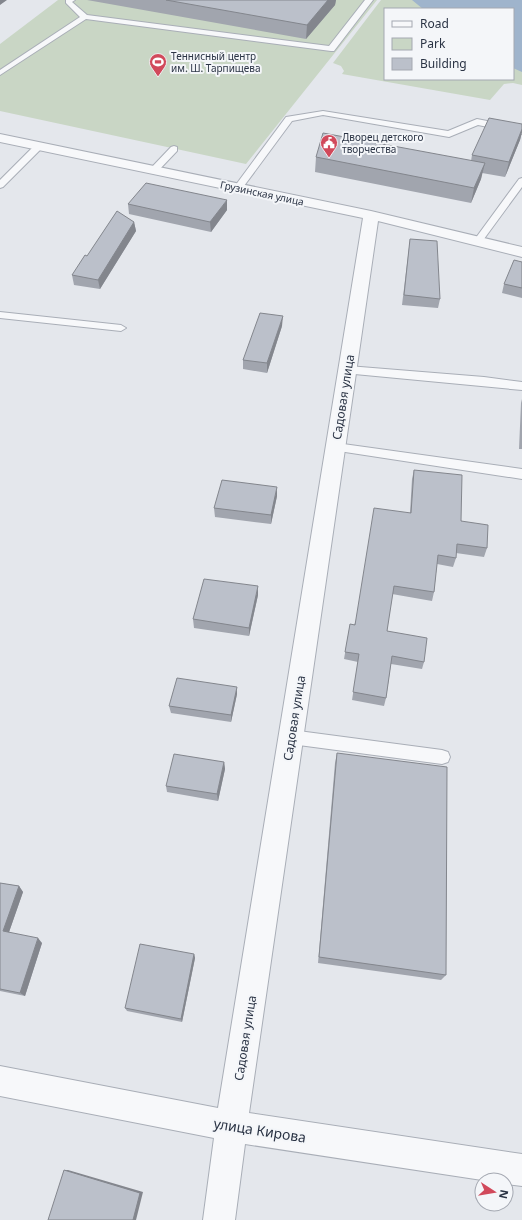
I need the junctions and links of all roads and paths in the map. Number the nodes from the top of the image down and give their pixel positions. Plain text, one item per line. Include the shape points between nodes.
1 (71, 0) edge
2 (369, 0) edge
3 (85, 17) junction
4 (0, 73) edge
5 (522, 131) edge
6 (0, 138) edge
7 (39, 146) junction
8 (174, 149) dead end
9 (154, 170) junction
10 (522, 182) edge
11 (0, 185) edge
12 (238, 188) junction
13 (371, 216) junction
14 (478, 242) junction
15 (522, 252) edge
16 (0, 315) edge
17 (121, 328) dead end
18 (348, 370) junction
19 (522, 386) edge
20 (336, 447) junction
21 (522, 474) edge
22 (291, 737) junction
23 (442, 757) dead end
24 (0, 1081) edge
25 (231, 1126) junction
26 (522, 1170) edge
27 (219, 1220) edge

1 - 3 lane via 68,2
2 - 3 lane via 331,49
3 - 4 lane
5 - 12 lane via 477,122 450,134 323,113 290,119
6 - 7 street, Грузинская улица
7 - 9 street, Грузинская улица
7 - 11 lane
8 - 9 lane
9 - 12 street, Грузинская улица
10 - 14 lane
12 - 13 street, Грузинская улица
13 - 14 street, Грузинская улица
13 - 18 street, Садовая улица
14 - 15 street, Грузинская улица
16 - 17 lane
18 - 19 lane
18 - 20 street, Садовая улица
20 - 21 lane
20 - 22 street, Садовая улица
22 - 23 lane
22 - 25 street, Садовая улица
24 - 25 street, улица Кирова
25 - 26 street, улица Кирова
25 - 27 street, Садовая улица

